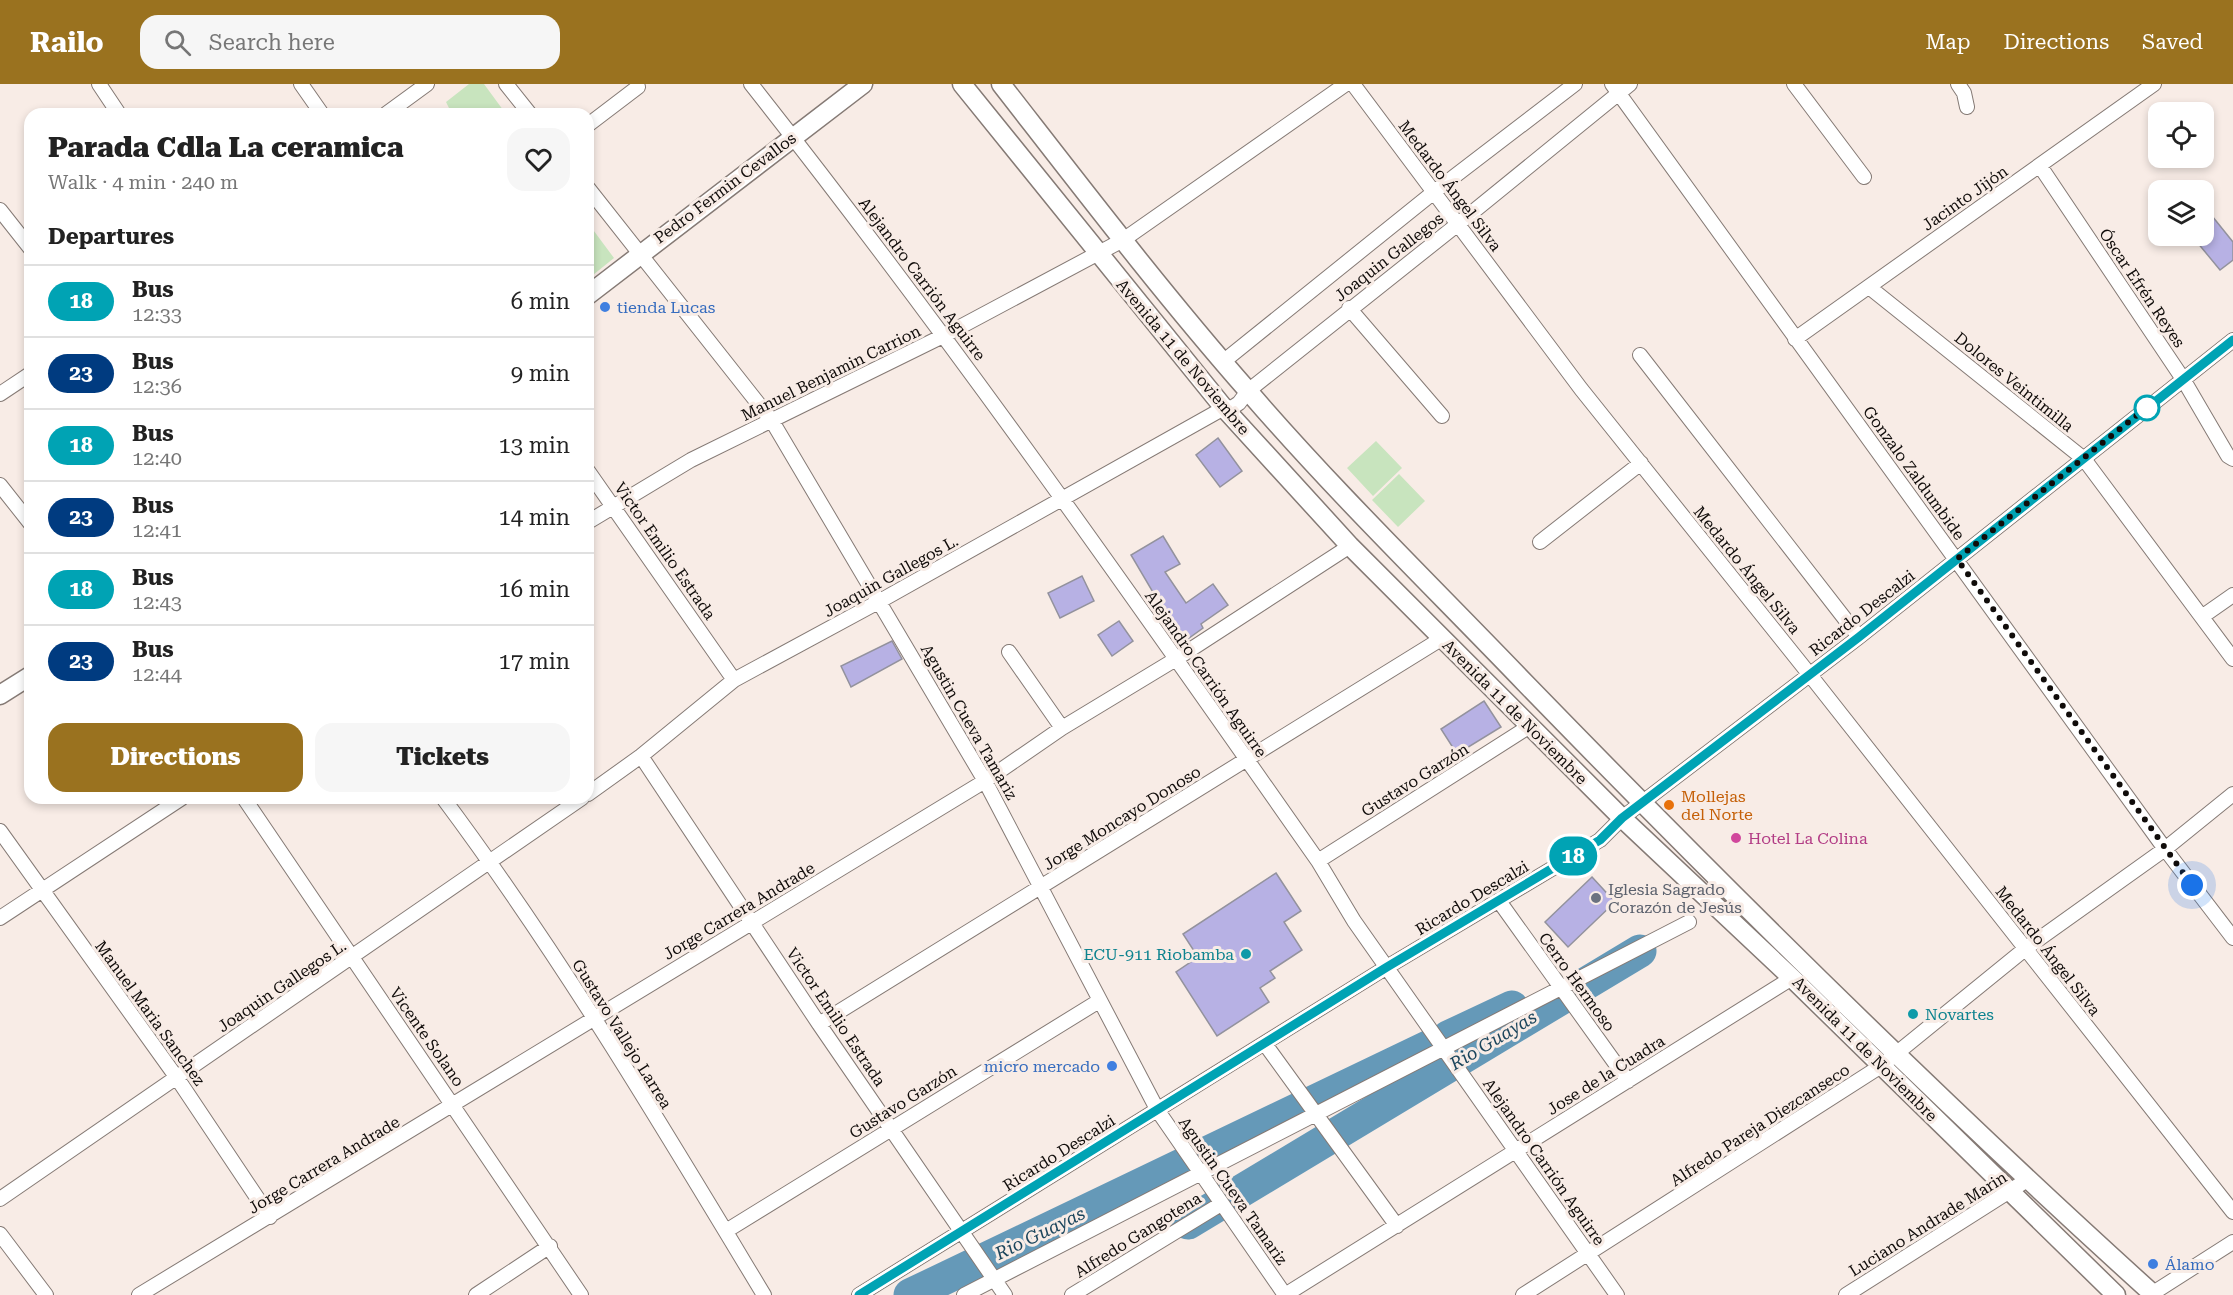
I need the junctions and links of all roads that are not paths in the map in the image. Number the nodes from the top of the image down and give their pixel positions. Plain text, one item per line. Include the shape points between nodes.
1 (99, 84) edge
2 (301, 84) edge
3 (427, 84) edge
4 (507, 84) edge
5 (751, 84) edge
6 (863, 84) edge
7 (962, 84) edge
8 (1001, 84) edge
9 (1346, 84) edge
10 (1353, 84) edge
11 (1575, 84) edge
12 (1794, 84) edge
13 (1958, 84) edge
14 (2154, 84) edge
15 (638, 87) dead end
16 (1620, 87) edge
17 (1967, 107) dead end
18 (115, 108) edge
19 (318, 108) edge
20 (394, 108) edge
21 (525, 108) edge
22 (594, 120) edge
23 (792, 136) junction
24 (2040, 166) junction
25 (1864, 177) dead end
26 (1434, 192) junction
27 (594, 196) edge
28 (0, 210) edge
29 (1458, 224) junction
30 (24, 240) edge
31 (1123, 240) junction
32 (640, 253) junction
33 (1097, 254) junction
34 (1869, 287) junction
35 (594, 290) edge
36 (1349, 308) junction
37 (945, 335) junction
38 (1795, 339) junction
39 (2233, 340) edge
40 (1640, 355) dead end
41 (1224, 361) junction
42 (24, 378) edge
43 (2183, 379) junction
44 (1248, 391) junction
45 (0, 394) edge
46 (1224, 408) junction
47 (1442, 416) dead end
48 (772, 421) junction
49 (2085, 459) junction
50 (2233, 459) edge
51 (1641, 463) junction
52 (594, 479) edge
53 (0, 485) edge
54 (1063, 499) junction
55 (614, 505) junction
56 (24, 515) edge
57 (594, 518) edge
58 (1540, 542) dead end
59 (1350, 546) junction
60 (1957, 559) junction
61 (2233, 595) edge
62 (880, 601) junction
63 (2203, 616) junction
64 (1859, 637) junction
65 (1441, 639) junction
66 (1010, 652) dead end
67 (2233, 658) edge
68 (1176, 659) junction
69 (1810, 675) junction
70 (24, 680) edge
71 (734, 680) junction
72 (0, 696) edge
73 (1530, 726) junction
74 (1062, 728) junction
75 (641, 756) junction
76 (1247, 760) junction
77 (985, 781) junction
78 (594, 790) edge
79 (2233, 794) edge
80 (1642, 803) junction
81 (173, 804) edge
82 (248, 804) edge
83 (447, 804) edge
84 (574, 804) edge
85 (1622, 818) junction
86 (0, 831) edge
87 (2165, 849) junction
88 (1318, 861) junction
89 (491, 863) junction
90 (1040, 888) junction
91 (41, 890) junction
92 (1499, 901) junction
93 (0, 918) edge
94 (752, 922) junction
95 (2233, 938) edge
96 (2025, 949) junction
97 (352, 958) junction
98 (1387, 967) junction
99 (1792, 978) junction
100 (1099, 1001) junction
101 (594, 1018) junction
102 (819, 1024) junction
103 (1265, 1044) junction
104 (1895, 1053) junction
105 (1881, 1066) junction
106 (177, 1078) junction
107 (1628, 1081) junction
108 (454, 1105) junction
109 (1158, 1111) junction
110 (891, 1129) junction
111 (1515, 1151) junction
112 (2028, 1180) junction
113 (2011, 1192) junction
114 (0, 1199) edge
115 (1221, 1204) junction
116 (2233, 1212) edge
117 (270, 1217) junction
118 (1397, 1226) junction
119 (726, 1231) junction
120 (962, 1233) junction
121 (0, 1234) edge
122 (2233, 1242) edge
123 (550, 1246) junction
124 (1589, 1254) junction
125 (2152, 1294) edge
126 (46, 1295) edge
127 (139, 1295) edge
128 (477, 1295) edge
129 (581, 1295) edge
130 (764, 1295) edge
131 (859, 1295) edge
132 (964, 1295) edge
133 (983, 1295) edge
134 (1005, 1295) edge
135 (1072, 1295) edge
136 (1285, 1295) edge
137 (1523, 1295) edge
138 (1617, 1295) edge
139 (1846, 1295) edge
140 (2116, 1295) edge

1 - 18 street
2 - 19 street
3 - 20 street
4 - 21 street
5 - 23 street, Alejandro Carrión Aguirre
6 - 23 street, Pedro Fermin Cevallos
7 - 33 street, Avenida 11 de Noviembre
8 - 31 street, Avenida 11 de Noviembre
9 - 31 street, Manuel Benjamin Carrion
10 - 26 street, Medardo Ángel Silva
11 - 26 street
12 - 25 street
13 - 17 street via 1965,93
14 - 24 street, Jacinto Jijón
15 - 22 street
16 - 29 street, Joaquin Gallegos
16 - 38 street, Gonzalo Zaldumbide
23 - 32 street, Pedro Fermin Cevallos
23 - 37 street, Alejandro Carrión Aguirre
24 - 34 street, Jacinto Jijón
24 - 43 street, Óscar Efrén Reyes
26 - 29 street, Medardo Ángel Silva
26 - 41 street
27 - 32 street, Agustin Cueva Tamariz
28 - 30 street
29 - 36 street, Joaquin Gallegos
29 - 51 street, Medardo Ángel Silva
31 - 33 street, Manuel Benjamin Carrion
31 - 41 street, Avenida 11 de Noviembre
32 - 35 street, Pedro Fermin Cevallos
32 - 48 street, Agustin Cueva Tamariz
33 - 37 street, Manuel Benjamin Carrion
33 - 46 street, Avenida 11 de Noviembre
34 - 38 street, Jacinto Jijón
34 - 49 street, Dolores Veintimilla
36 - 44 street, Joaquin Gallegos
36 - 47 street
37 - 48 street, Manuel Benjamin Carrion
37 - 54 street, Alejandro Carrión Aguirre
38 - 60 street, Gonzalo Zaldumbide
39 - 43 street, Ricardo Descalzi
40 - 64 street
41 - 44 street, Avenida 11 de Noviembre
42 - 45 street
43 - 49 street, Ricardo Descalzi
43 - 50 street, Óscar Efrén Reyes
44 - 46 street, Joaquin Gallegos via 1239,403
44 - 80 street, Avenida 11 de Noviembre
46 - 54 street, Joaquin Gallegos L.
46 - 59 street, Avenida 11 de Noviembre
48 - 55 street, Manuel Benjamin Carrion via 691,460
48 - 62 street, Agustin Cueva Tamariz
49 - 60 street, Ricardo Descalzi
49 - 63 street, Dolores Veintimilla
51 - 58 street
51 - 69 street, Medardo Ángel Silva
52 - 55 street, Victor Emilio Estrada
53 - 56 street
54 - 62 street, Joaquin Gallegos L.
54 - 68 street, Alejandro Carrión Aguirre
55 - 57 street, Manuel Benjamin Carrion
55 - 71 street, Victor Emilio Estrada
59 - 65 street, Avenida 11 de Noviembre
59 - 68 street, Jorge Carrera Andrade
60 - 64 street, Ricardo Descalzi
60 - 87 street, Gonzalo Zaldumbide
61 - 63 street
62 - 71 street, Joaquin Gallegos L.
62 - 77 street, Agustin Cueva Tamariz
63 - 67 street, Dolores Veintimilla
64 - 69 street, Ricardo Descalzi
65 - 73 street, Avenida 11 de Noviembre
65 - 76 street, Jorge Moncayo Donoso
66 - 74 street
68 - 74 street, Jorge Carrera Andrade
68 - 76 street, Alejandro Carrión Aguirre
69 - 80 street, Ricardo Descalzi
69 - 96 street, Medardo Ángel Silva
70 - 72 street
71 - 75 street, Joaquin Gallegos L.
73 - 85 street, Avenida 11 de Noviembre
73 - 88 street, Gustavo Garzón
74 - 77 street, Jorge Carrera Andrade
75 - 78 street, Joaquin Gallegos L.
75 - 94 street, Victor Emilio Estrada
76 - 88 street, Alejandro Carrión Aguirre
76 - 90 street, Jorge Moncayo Donoso
77 - 90 street, Agustin Cueva Tamariz
77 - 94 street, Jorge Carrera Andrade
79 - 87 street, Alfredo Pareja Diezcanseco
80 - 85 street, Ricardo Descalzi
80 - 104 street, Avenida 11 de Noviembre
81 - 91 street
82 - 97 street, Vicente Solano
83 - 89 street, Gustavo Vallejo Larrea
84 - 89 street, Joaquin Gallegos L.
85 - 92 street, Ricardo Descalzi via 1595,843
85 - 99 street, Avenida 11 de Noviembre
86 - 91 street, Manuel Maria Sanchez
87 - 95 street, Gonzalo Zaldumbide
87 - 96 street, Alfredo Pareja Diezcanseco
88 - 98 street, Alejandro Carrión Aguirre
89 - 97 street, Joaquin Gallegos L.
89 - 101 street, Gustavo Vallejo Larrea
90 - 100 street, Agustin Cueva Tamariz
90 - 102 street, Jorge Moncayo Donoso
91 - 93 street
91 - 106 street, Manuel Maria Sanchez
92 - 98 street, Ricardo Descalzi
92 - 107 street, Cerro Hermoso
94 - 101 street, Jorge Carrera Andrade
94 - 102 street, Victor Emilio Estrada
96 - 104 street, Alfredo Pareja Diezcanseco
96 - 116 street, Medardo Ángel Silva
97 - 106 street, Joaquin Gallegos L.
97 - 108 street, Vicente Solano
98 - 103 street, Ricardo Descalzi
98 - 111 street, Alejandro Carrión Aguirre
99 - 105 street, Avenida 11 de Noviembre
99 - 107 street, Jose de la Cuadra
100 - 109 street, Agustin Cueva Tamariz
100 - 110 street, Gustavo Garzón
101 - 108 street, Jorge Carrera Andrade
101 - 119 street, Gustavo Vallejo Larrea
102 - 110 street, Victor Emilio Estrada
103 - 109 street, Ricardo Descalzi
103 - 118 street
104 - 105 street, Alfredo Pareja Diezcanseco
104 - 112 street, Avenida 11 de Noviembre
105 - 113 street, Avenida 11 de Noviembre
105 - 124 street, Alfredo Pareja Diezcanseco
106 - 114 street, Joaquin Gallegos L.
106 - 117 street, Manuel Maria Sanchez
107 - 111 street, Jose de la Cuadra
108 - 117 street, Jorge Carrera Andrade
108 - 123 street, Vicente Solano
109 - 115 street, Agustin Cueva Tamariz
109 - 120 street, Ricardo Descalzi
110 - 119 street, Gustavo Garzón
110 - 120 street, Victor Emilio Estrada
111 - 118 street, Jose de la Cuadra
111 - 124 street, Alejandro Carrión Aguirre
112 - 113 street, Luciano Andrade Marin
112 - 125 street, Avenida 11 de Noviembre
113 - 139 street, Luciano Andrade Marin
113 - 140 street, Avenida 11 de Noviembre
115 - 135 street, Alfredo Gangotena
115 - 136 street, Agustin Cueva Tamariz
117 - 127 street, Jorge Carrera Andrade
118 - 136 street, Jose de la Cuadra
119 - 130 street, Gustavo Vallejo Larrea
120 - 131 street, Ricardo Descalzi
120 - 134 street, Victor Emilio Estrada
121 - 126 street
122 - 125 street
123 - 128 street
123 - 129 street, Vicente Solano
124 - 137 street, Alfredo Pareja Diezcanseco
124 - 138 street, Alejandro Carrión Aguirre
132 - 133 street via 1689,922

